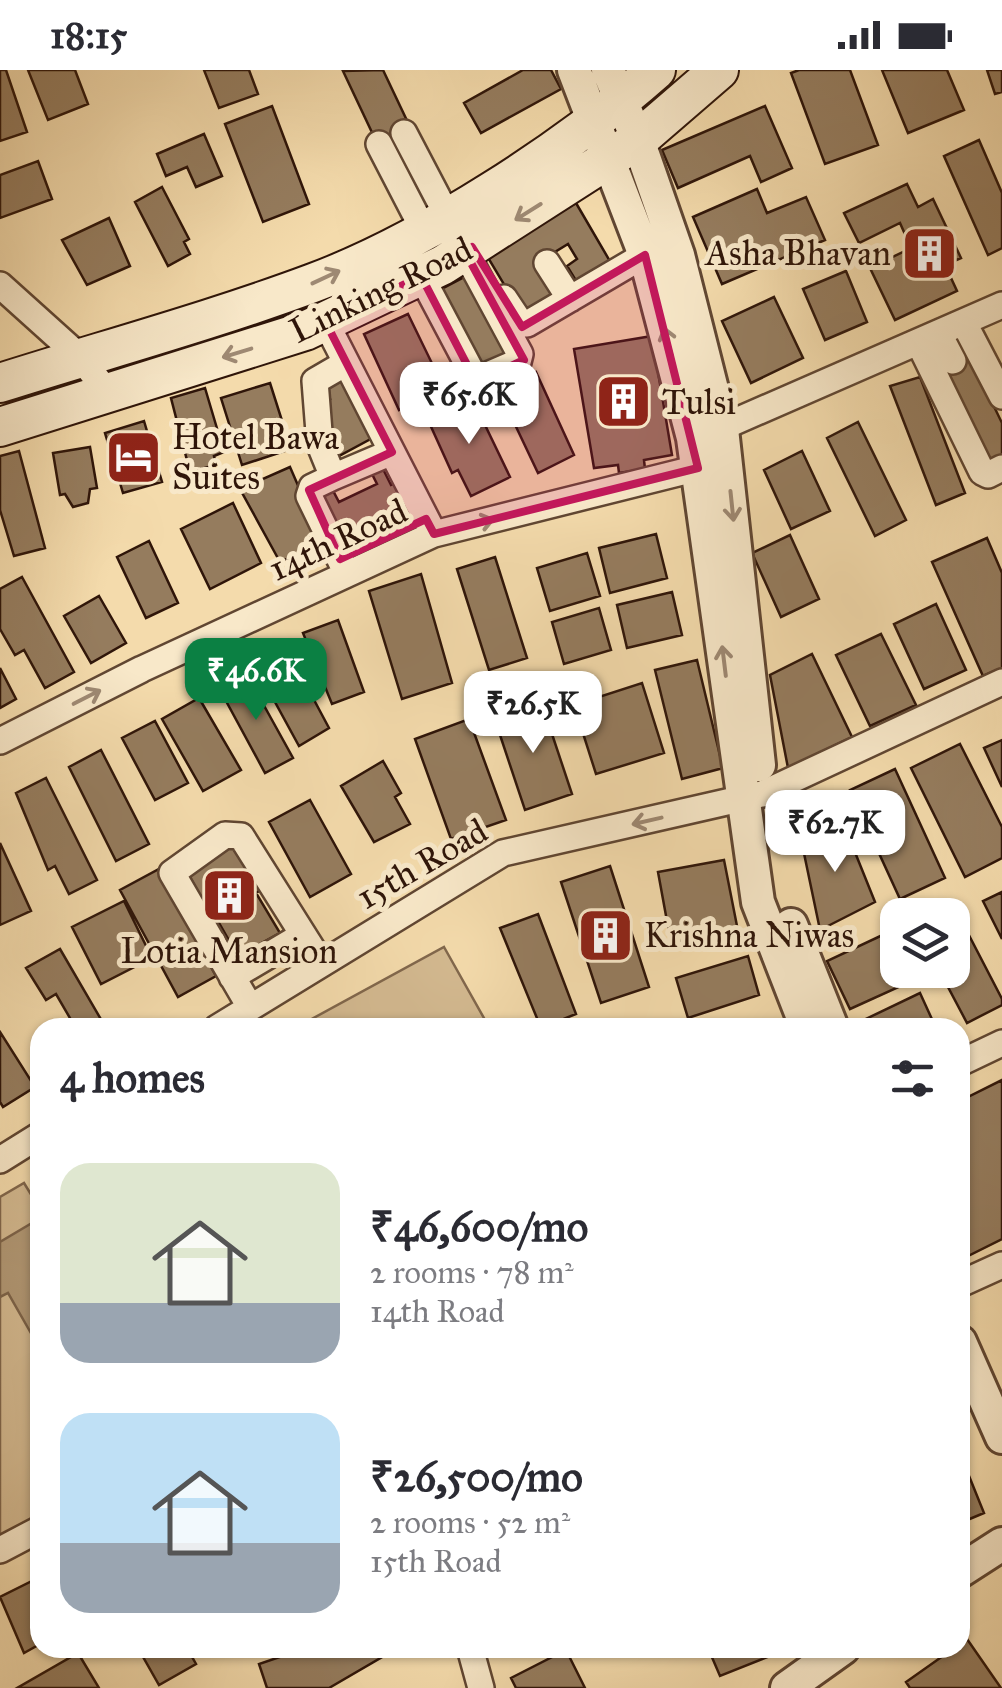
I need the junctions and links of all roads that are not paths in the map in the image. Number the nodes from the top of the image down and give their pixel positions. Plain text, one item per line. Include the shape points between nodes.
1 (574, 70) edge
2 (656, 70) edge
3 (719, 70) edge
4 (607, 98) edge
5 (404, 133) dead end
6 (379, 144) dead end
7 (624, 150) junction
8 (436, 223) junction
9 (659, 247) junction
10 (469, 250) junction
11 (547, 263) dead end
12 (421, 276) junction
13 (0, 285) edge
14 (570, 298) junction
15 (1002, 305) edge
16 (964, 323) junction
17 (315, 327) junction
18 (929, 338) junction
19 (80, 357) junction
20 (952, 361) dead end
21 (336, 368) junction
22 (0, 383) edge
23 (108, 393) junction
24 (1002, 396) edge
25 (0, 427) edge
26 (710, 449) junction
27 (392, 452) junction
28 (1002, 468) edge
29 (333, 477) junction
30 (430, 527) junction
31 (343, 567) junction
32 (1002, 682) edge
33 (0, 742) edge
34 (752, 797) junction
35 (303, 935) junction
36 (322, 964) junction
37 (232, 977) junction
38 (250, 1007) junction
39 (233, 1018) edge
40 (803, 1018) edge
41 (828, 1018) edge
42 (1002, 1042) edge
43 (970, 1058) edge
44 (30, 1141) edge
45 (0, 1160) edge
46 (1002, 1265) edge
47 (970, 1279) edge
48 (970, 1367) edge
49 (1002, 1437) edge
50 (30, 1534) edge
51 (1002, 1544) edge
52 (0, 1550) edge
53 (970, 1565) edge
54 (473, 1658) edge
55 (829, 1658) edge
56 (481, 1688) edge
57 (786, 1688) edge

1 - 4 street
2 - 4 main road, Linking Road
3 - 7 main road, Linking Road
4 - 7 street
4 - 8 main road, Linking Road
5 - 8 street
6 - 8 street
7 - 9 street
7 -> 10 main road, Linking Road
19 -> 8 main road, Linking Road via 316,283
9 - 14 street
9 - 26 street
10 - 12 main road, Linking Road
10 - 12 street via 520,354 518,362 476,380
10 - 14 street via 520,322
11 - 14 street
12 - 17 main road, Linking Road
13 - 19 street
15 - 16 street, 14th Road
16 - 18 street, 14th Road
16 - 24 street
17 - 21 street
17 -> 23 main road, Linking Road
18 - 20 street
18 - 26 street, 14th Road
18 - 28 street via 982,472 988,476
19 - 22 main road, Linking Road
19 - 23 street
21 - 27 street
21 - 29 street via 315,382 320,445
23 - 25 main road, Linking Road
30 -> 26 street, 14th Road
26 - 34 street
27 - 29 street
27 - 30 street
29 - 31 street via 309,490
30 - 31 street, 14th Road
33 -> 31 street, 14th Road
32 - 34 street, 15th Road
34 -> 36 street, 15th Road via 503,853
34 - 40 street via 758,902
34 - 41 street via 778,895
35 - 36 street
35 - 37 street
35 - 37 street via 240,836 225,835 172,872
36 - 38 street, 15th Road
37 - 38 street
38 - 39 street, 15th Road
42 - 43 street
44 - 45 street
46 - 47 street
48 - 49 street
50 - 52 street
51 - 53 street
54 - 56 street
55 - 57 street

